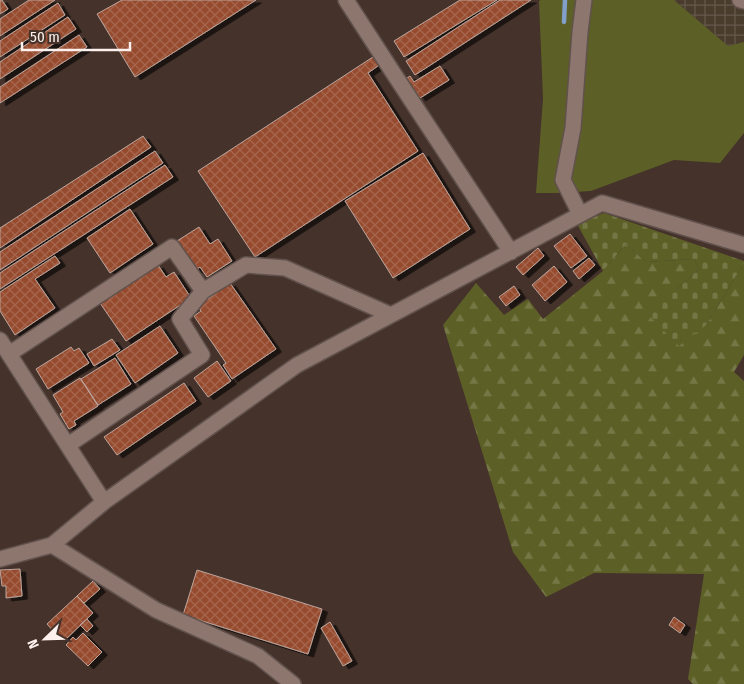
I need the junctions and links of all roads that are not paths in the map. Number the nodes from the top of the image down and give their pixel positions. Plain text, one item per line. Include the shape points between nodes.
1 (346, 0) edge
2 (584, 0) edge
3 (740, 0) edge
4 (744, 1) edge
5 (580, 214) junction
6 (744, 245) edge
7 (511, 252) junction
8 (203, 291) junction
9 (391, 315) junction
10 (0, 340) edge
11 (9, 354) junction
12 (68, 445) junction
13 (104, 502) junction
14 (52, 545) junction
15 (0, 559) edge
16 (294, 684) edge

1 - 7 street
2 - 5 street via 573,128 563,180
3 - 4 street
5 - 6 street via 602,203
5 - 7 street
7 - 9 street
8 - 9 street via 246,265 285,268
8 - 11 street via 172,247
8 - 12 street via 180,319 202,355
9 - 13 street via 297,365
10 - 11 street
11 - 12 street
12 - 13 street
13 - 14 street
14 - 15 street
14 - 16 street via 156,610 258,656

